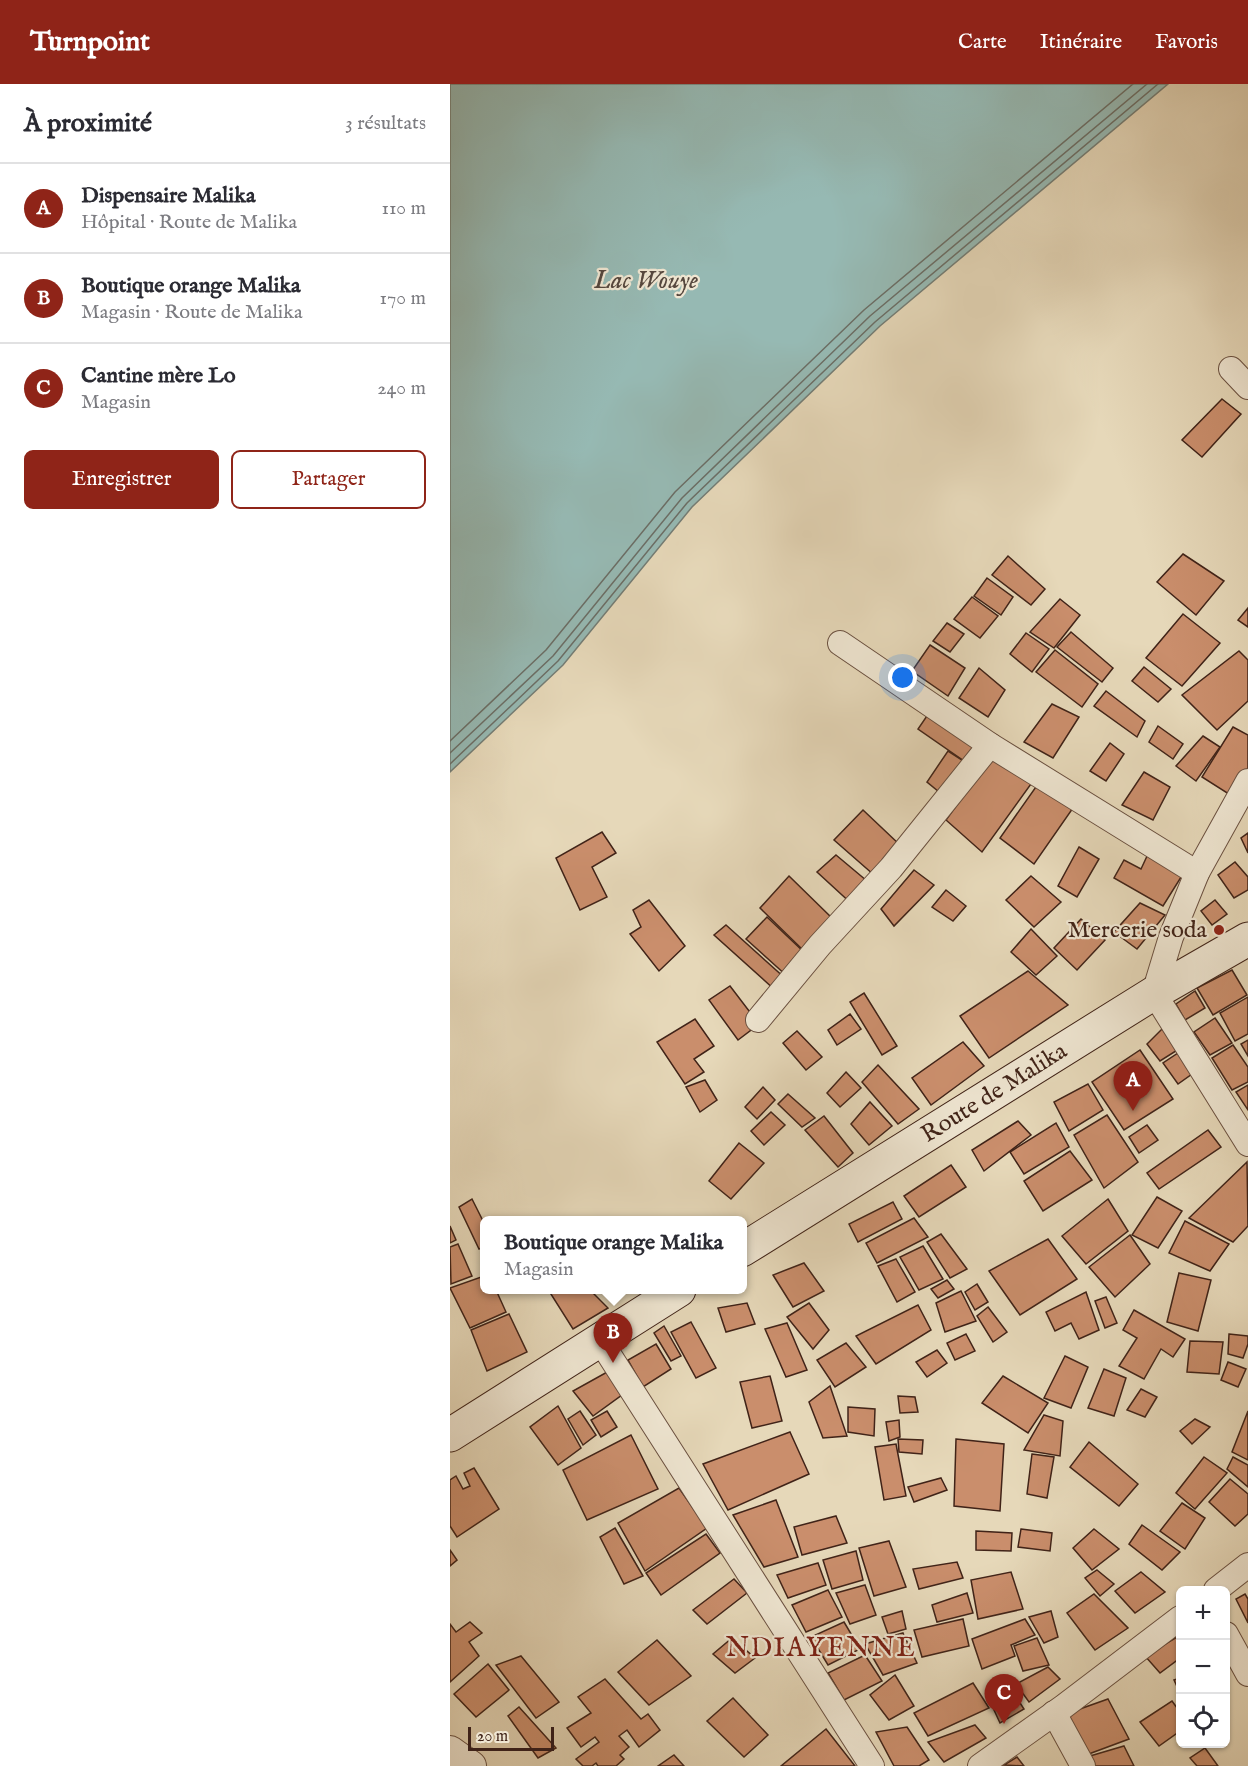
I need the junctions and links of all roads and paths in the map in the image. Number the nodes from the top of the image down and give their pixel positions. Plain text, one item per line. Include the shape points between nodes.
1 (1231, 369) dead end
2 (1248, 387) edge
3 (840, 643) dead end
4 (990, 744) junction
5 (1248, 782) edge
6 (1197, 873) junction
7 (1248, 939) edge
8 (1154, 993) junction
9 (758, 1020) dead end
10 (1248, 1144) edge
11 (747, 1247) edge
12 (673, 1294) edge
13 (599, 1340) junction
14 (450, 1435) edge
15 (1248, 1565) edge
16 (1221, 1586) edge
17 (1176, 1621) edge
18 (1229, 1640) edge
19 (1248, 1674) edge
20 (1054, 1713) junction
21 (450, 1751) edge
22 (471, 1766) edge
23 (872, 1766) edge
24 (980, 1766) edge
25 (1083, 1766) edge

1 - 2 street
3 - 4 street
4 - 6 street
4 - 9 street via 891,868
5 - 6 street
6 - 8 street
7 - 8 main road, Route de Malika
8 - 10 street
8 - 11 main road, Route de Malika
12 - 13 main road
13 - 14 main road
13 - 23 street
15 - 16 street
17 - 20 street
18 - 19 street
20 - 24 street
20 - 25 street
21 - 22 street

